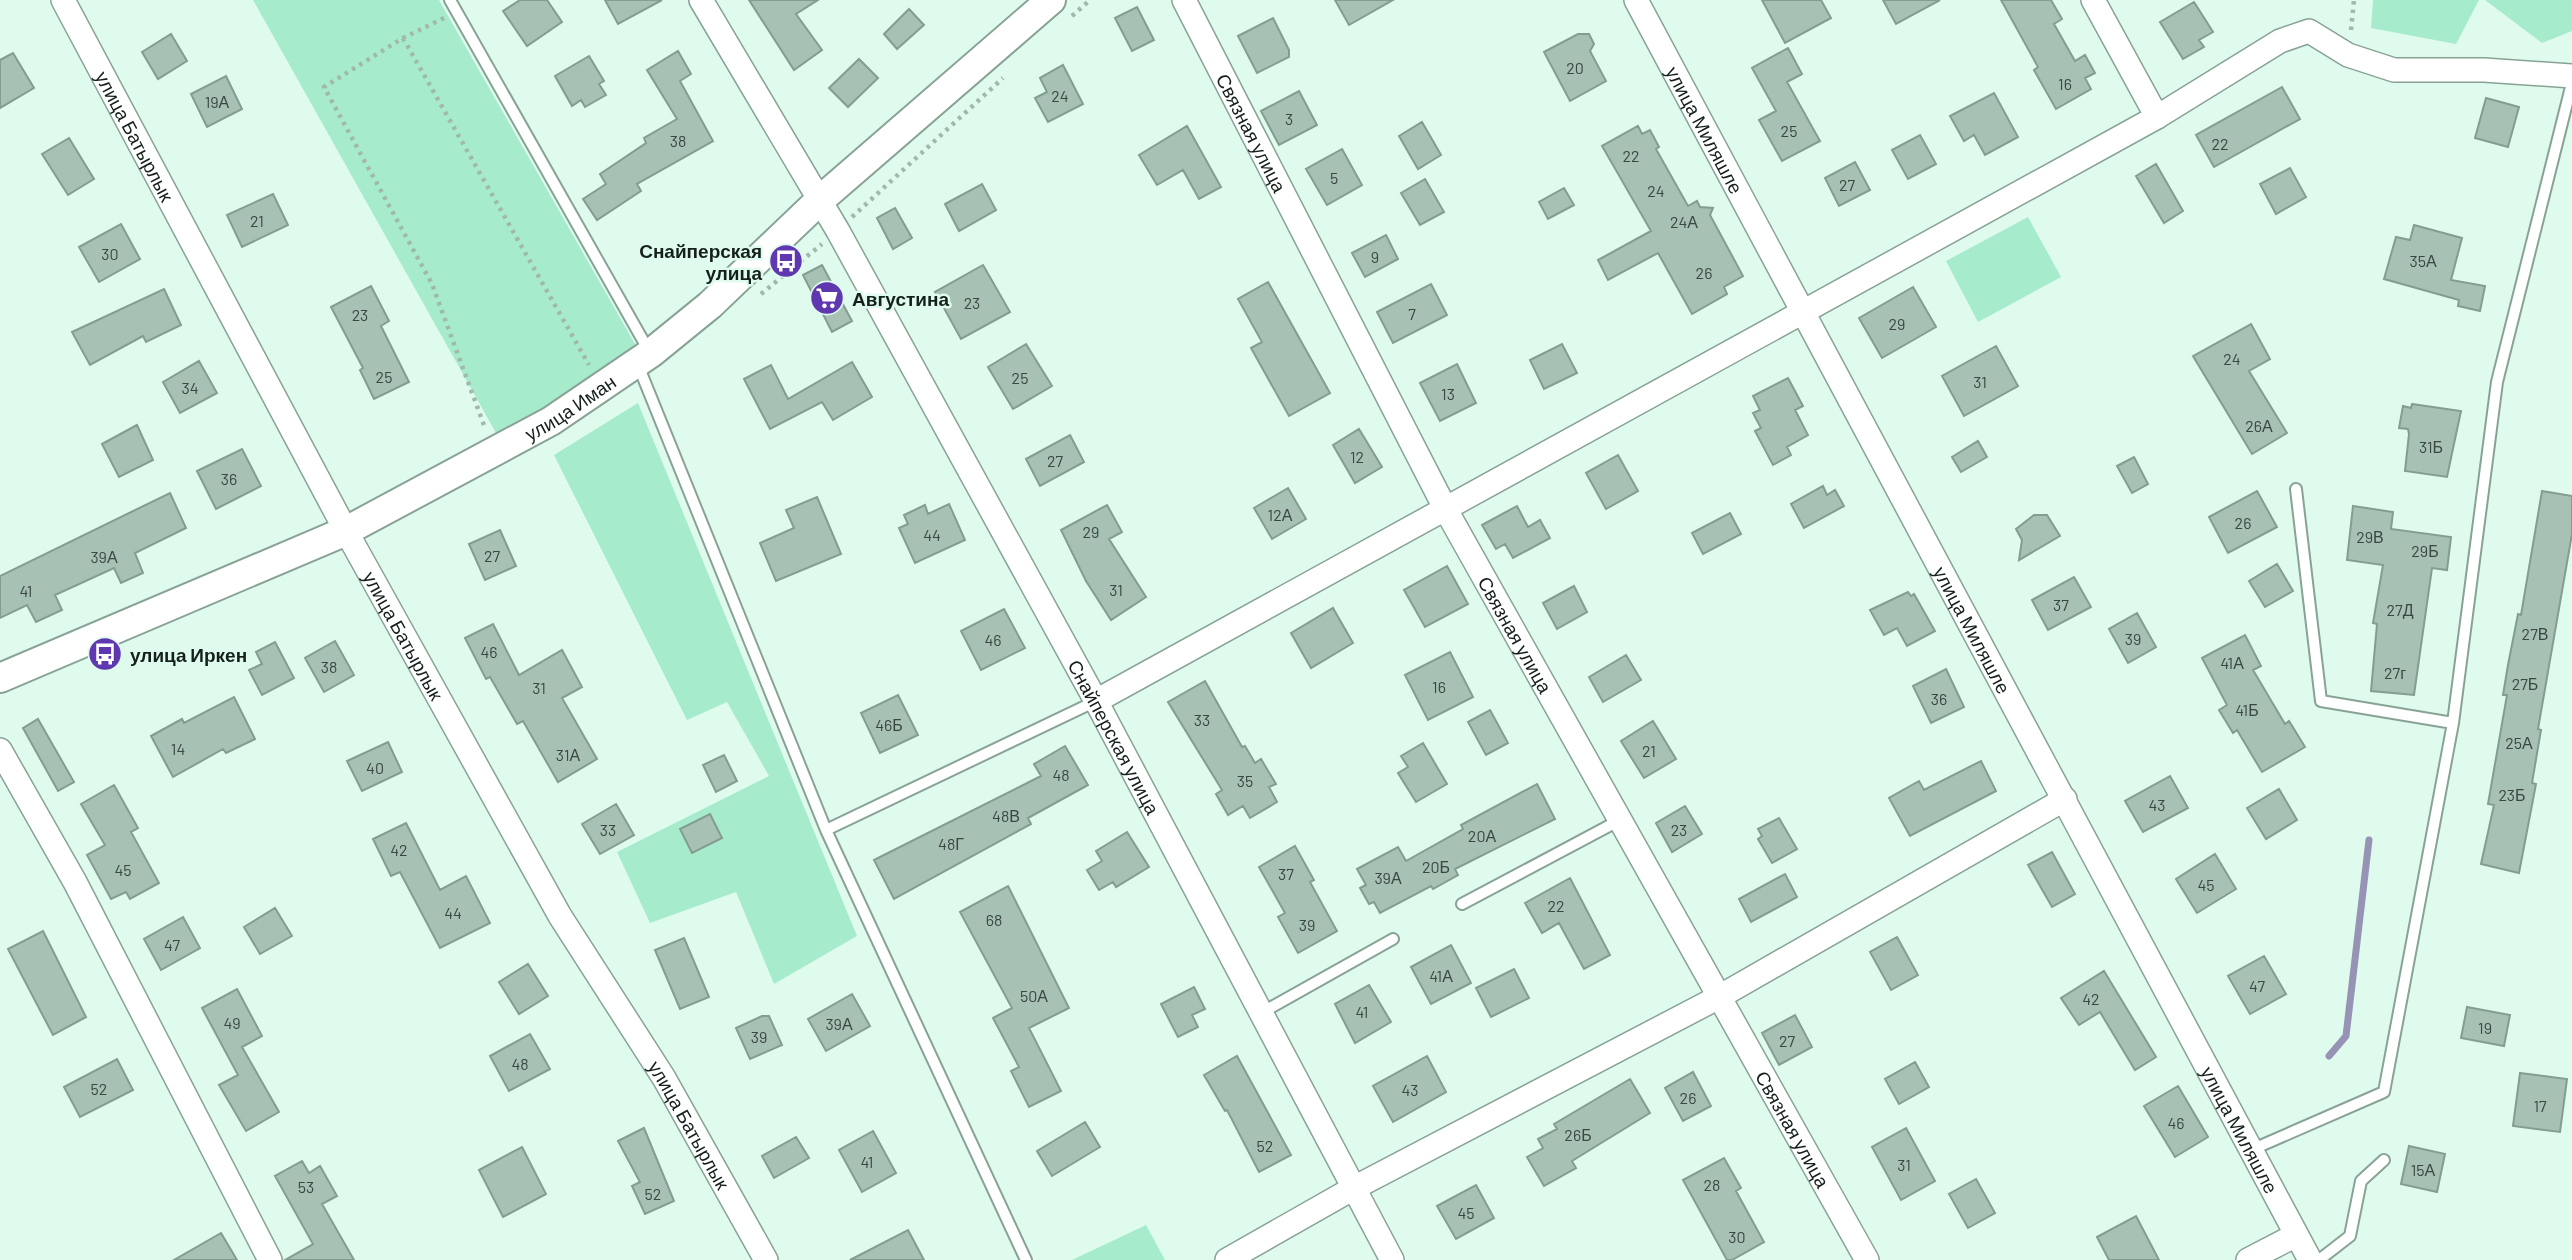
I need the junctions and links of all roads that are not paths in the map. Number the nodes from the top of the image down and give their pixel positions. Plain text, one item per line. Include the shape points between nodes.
1 (63, 0) edge
2 (450, 0) edge
3 (701, 0) edge
4 (1051, 0) edge
5 (1184, 0) edge
6 (1636, 0) edge
7 (2094, 0) edge
8 (2572, 76) edge
9 (2572, 83) edge
10 (2157, 117) junction
11 (820, 200) junction
12 (1804, 313) junction
13 (644, 358) junction
14 (2296, 489) dead end
15 (1446, 510) junction
16 (346, 530) junction
17 (0, 678) edge
18 (1096, 701) junction
19 (2453, 723) junction
20 (0, 750) edge
21 (2065, 799) junction
22 (1620, 820) junction
23 (826, 830) junction
24 (1461, 904) dead end
25 (1393, 939) dead end
26 (1719, 997) junction
27 (1260, 1013) junction
28 (2250, 1150) junction
29 (2384, 1160) dead end
30 (1352, 1189) junction
31 (2295, 1235) junction
32 (270, 1260) edge
33 (766, 1260) edge
34 (1026, 1260) edge
35 (1227, 1260) edge
36 (1392, 1260) edge
37 (1867, 1260) edge
38 (2248, 1260) edge
39 (2310, 1260) edge
40 (2319, 1260) edge

1 - 16 street, улица Батырлык
2 - 13 lane
3 - 11 street, Снайперская улица
4 - 11 street, улица Иман
5 - 15 street, Связная улица
6 - 12 street, улица Миляшле
7 - 10 street
8 - 10 street via 2395,70 2348,55 2309,31 2280,41
9 - 19 lane via 2497,382
10 - 12 street
11 - 13 street, улица Иман via 710,305
11 - 18 street, Снайперская улица
12 - 15 street
12 - 21 street, улица Миляшле
13 - 16 street, улица Иман via 551,421
13 - 23 lane
14 - 19 lane via 2321,701
15 - 18 street
15 - 22 street, Связная улица
16 - 17 street, улица Иман
16 - 33 street, улица Батырлык via 559,916 664,1077
18 - 23 lane
18 - 27 street, Снайперская улица
19 - 28 lane via 2384,1092
20 - 32 street via 75,882
21 - 26 street
21 - 28 street, улица Миляшле
22 - 24 lane
22 - 26 street, Связная улица
23 - 34 lane
25 - 27 lane
26 - 30 street
26 - 37 street, Связная улица
27 - 30 street, Снайперская улица
28 - 31 street, улица Миляшле
29 - 40 lane via 2361,1181 2350,1236
30 - 35 street
30 - 36 street, Снайперская улица
31 - 38 street
31 - 39 street, улица Миляшле

